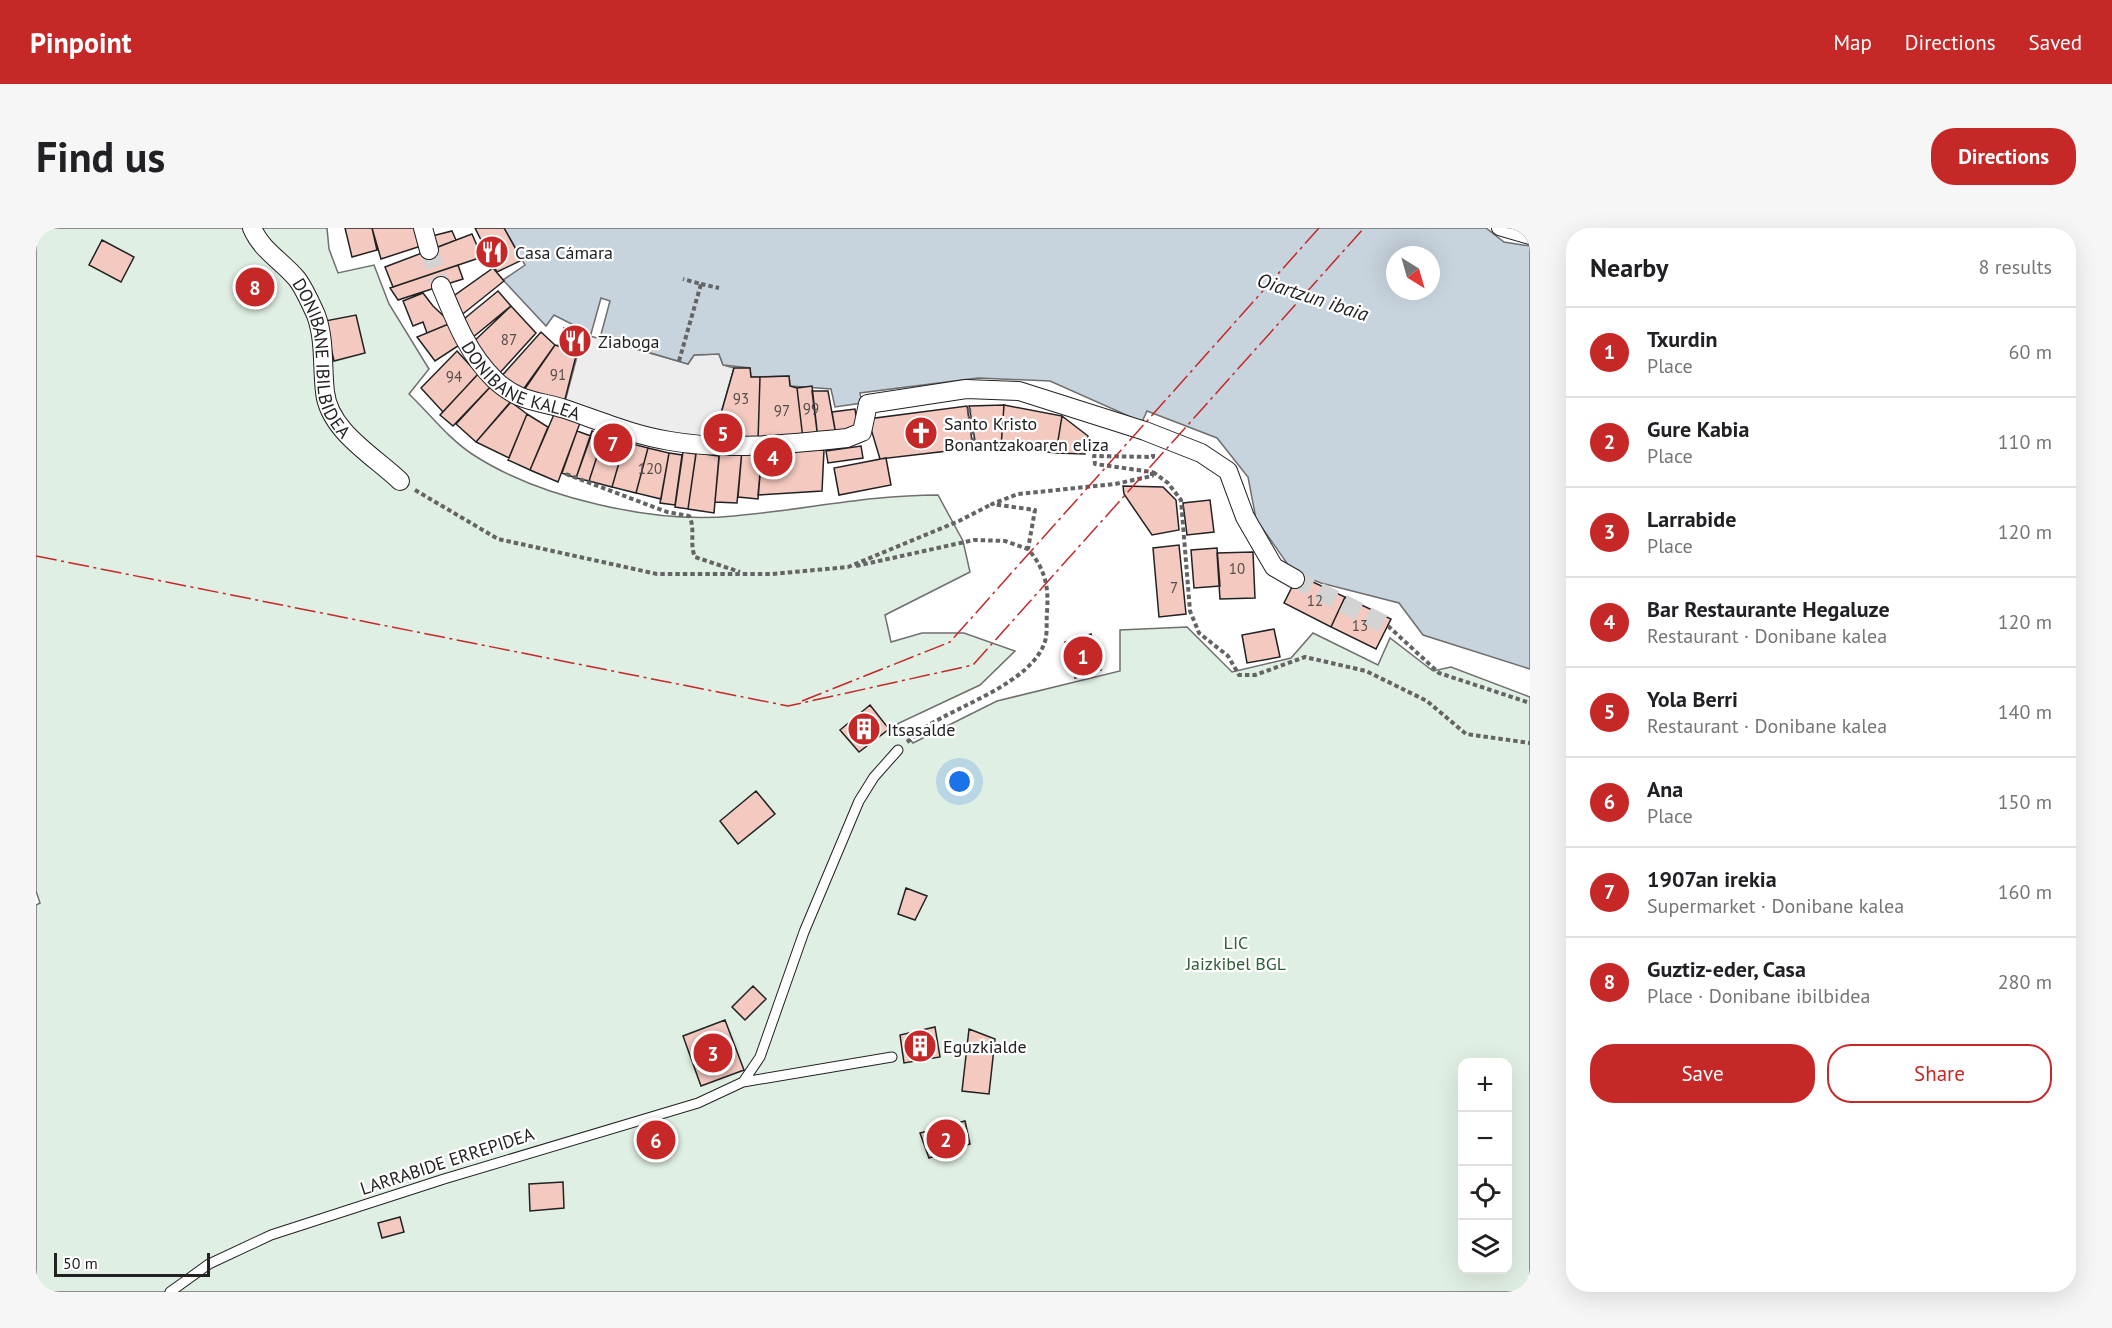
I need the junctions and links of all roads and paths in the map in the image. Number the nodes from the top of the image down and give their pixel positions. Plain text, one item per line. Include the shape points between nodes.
1 (252, 228) edge
2 (423, 228) edge
3 (1499, 228) edge
4 (1530, 237) edge
5 (429, 250) tunnel mouth
6 (683, 279) dead end
7 (701, 284) junction
8 (441, 286) tunnel mouth
9 (718, 288) dead end
10 (679, 361) dead end
11 (966, 390) junction
12 (1154, 450) dead end
13 (974, 451) dead end
14 (1152, 472) junction
15 (566, 474) dead end
16 (400, 481) joint
17 (992, 504) junction
18 (1028, 549) junction
19 (848, 567) junction
20 (743, 574) junction
21 (1295, 579) tunnel mouth
22 (1388, 626) tunnel mouth
23 (1530, 703) edge
24 (1530, 743) edge
25 (898, 750) joint
26 (892, 1057) dead end
27 (743, 1082) junction
28 (170, 1292) edge

1 - 16 street, DONIBANE IBILBIDEA via 261,246 297,279 317,317 325,394 333,416 348,436
2 - 5 street
3 - 4 street
6 - 7 path
7 - 9 path
7 - 10 path
8 - 11 street, DONIBANE KALEA via 465,341 480,363 521,399 671,442 719,445 847,438 862,432 868,404
11 - 13 path
11 - 21 street via 1019,391 1144,430 1201,453 1228,471 1245,517 1274,567
12 - 14 path via 1153,457 1095,456 1095,464
14 - 17 path via 1152,476 1115,484 1018,494
14 - 24 path via 1168,483 1180,500 1190,611 1199,633 1228,656 1239,675 1255,675 1305,657 1376,676 1427,700 1466,734
15 - 20 path via 667,512 689,516 695,557
16 - 20 path via 498,539 657,574
17 - 18 path via 1035,510
17 - 19 path
18 - 19 path via 1005,541 974,540
18 - 25 path via 1041,565 1046,580 1045,644 1029,665 1000,687 927,726
19 - 20 path
22 - 23 path via 1439,673
25 - 27 lane via 859,801 804,932 760,1057
26 - 27 lane, LARRABIDE ERREPIDEA
27 - 28 lane, LARRABIDE ERREPIDEA via 698,1103 271,1235 209,1264

